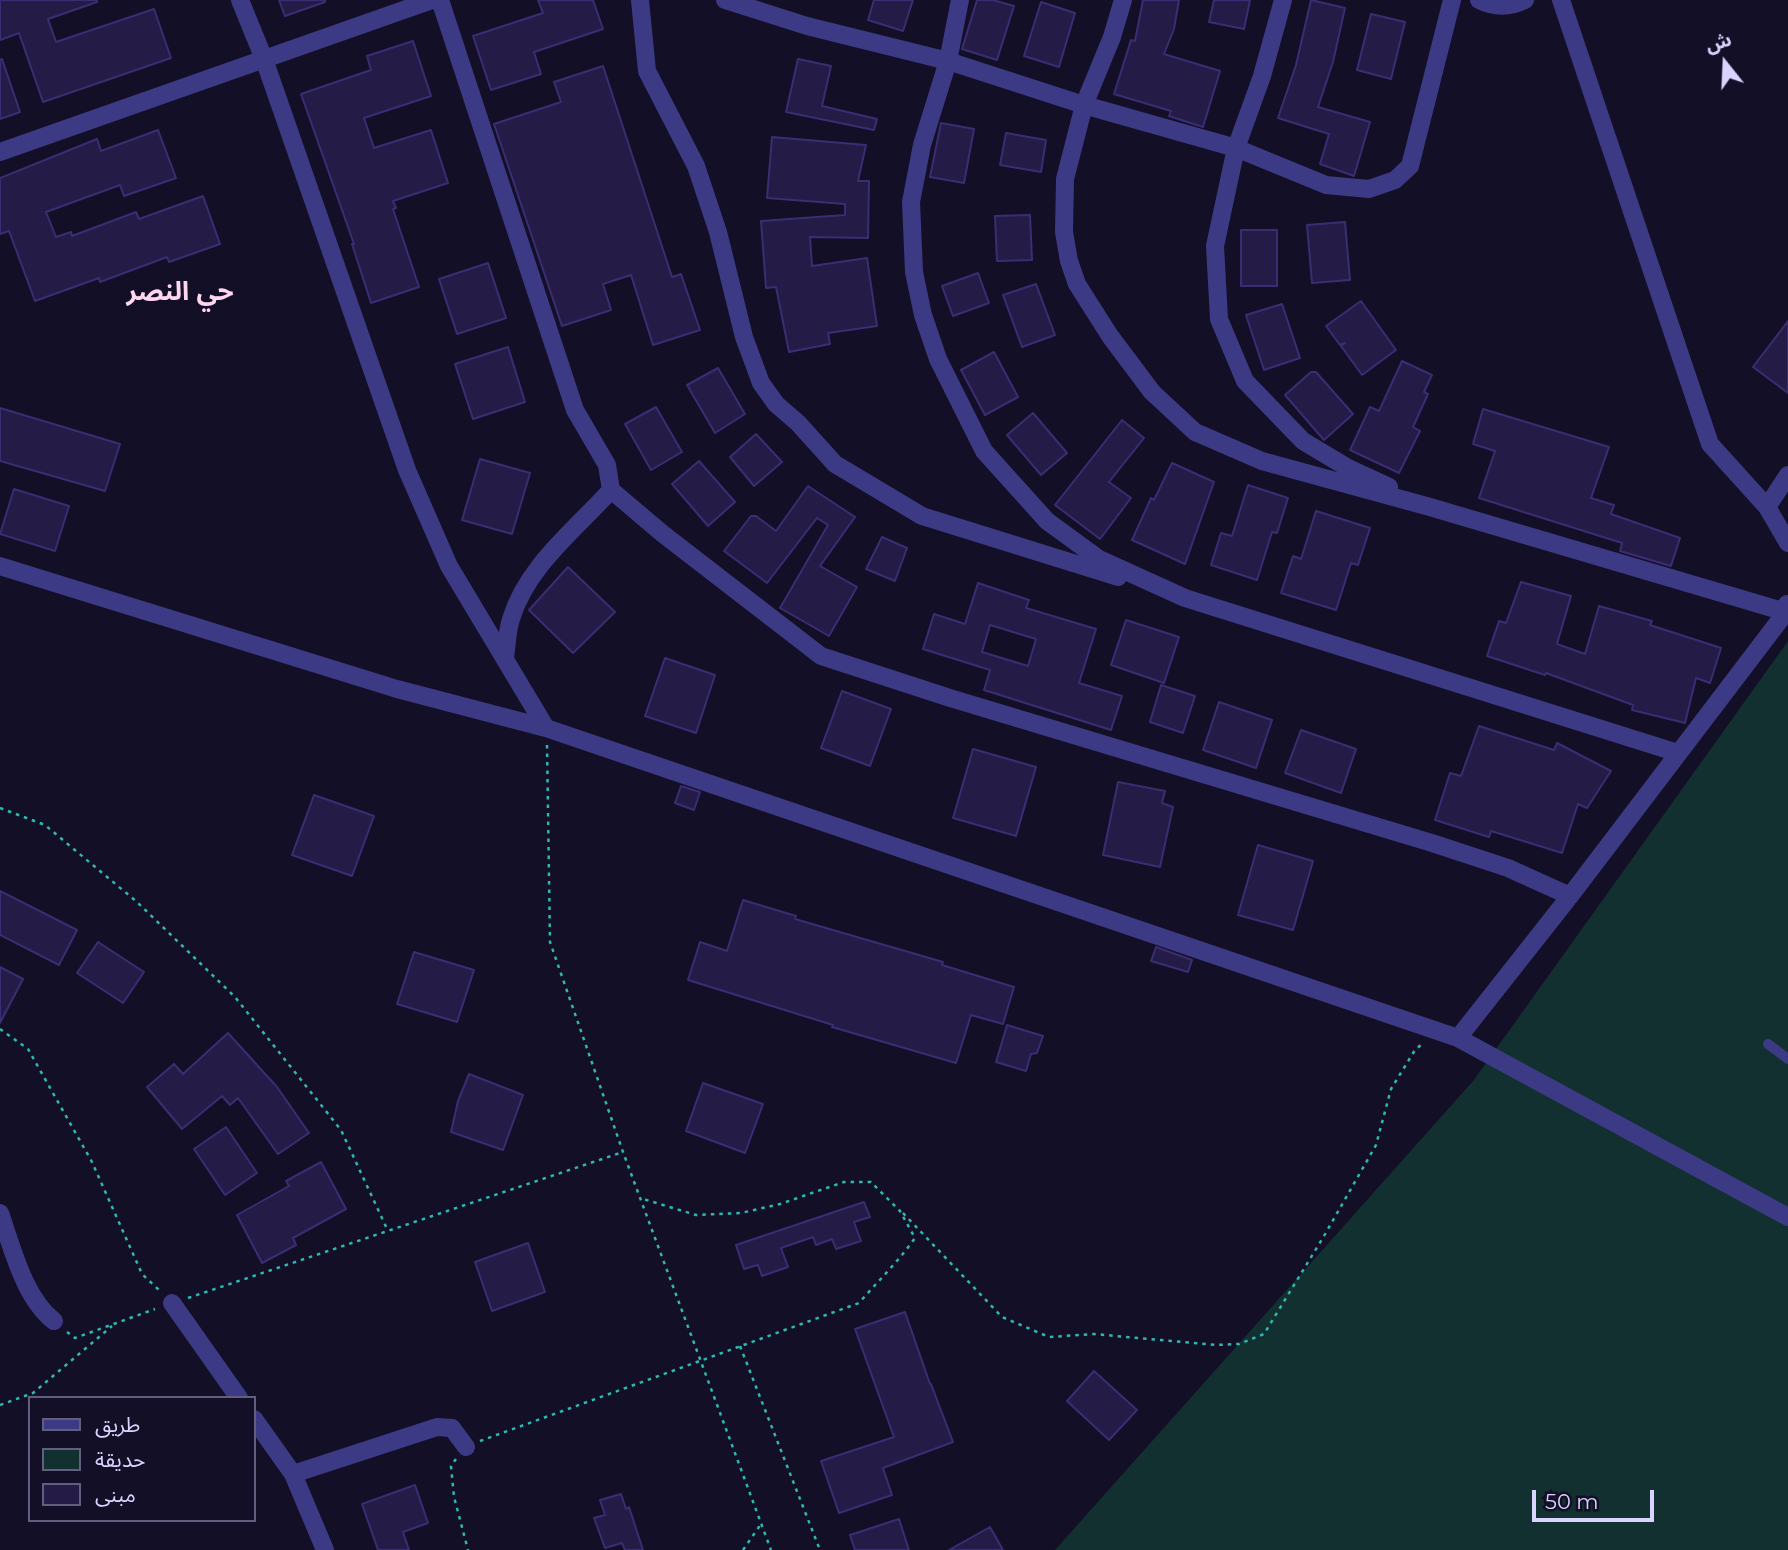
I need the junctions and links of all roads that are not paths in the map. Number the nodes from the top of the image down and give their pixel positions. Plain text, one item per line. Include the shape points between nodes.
1 (240, 0) edge
2 (432, 0) edge
3 (440, 0) edge
4 (640, 0) edge
5 (725, 0) edge
6 (960, 0) edge
7 (1123, 0) edge
8 (1283, 0) edge
9 (1452, 0) edge
10 (1479, 0) edge
11 (1525, 0) edge
12 (1561, 0) edge
13 (264, 59) junction
14 (948, 61) junction
15 (1084, 105) junction
16 (1236, 148) junction
17 (0, 152) edge
18 (1788, 475) edge
19 (611, 490) junction
20 (1430, 507) junction
21 (1767, 507) junction
22 (1788, 543) edge
23 (0, 566) edge
24 (1185, 598) junction
25 (1787, 607) edge
26 (505, 657) junction
27 (546, 728) junction
28 (1678, 753) junction
29 (1570, 896) junction
30 (1458, 1038) junction
31 (1768, 1044) dead end
32 (1788, 1059) edge
33 (0, 1213) edge
34 (1788, 1217) edge
35 (172, 1304) road end
36 (54, 1321) road end
37 (238, 1396) edge
38 (256, 1422) edge
39 (466, 1447) road end
40 (293, 1474) junction
41 (326, 1550) edge

1 - 13 street
2 - 13 street
3 - 19 street via 575,410 607,465
4 - 24 street via 647,71 696,166 744,337 761,383 776,404 835,464 922,516
5 - 14 street
6 - 14 street
7 - 15 street
8 - 16 street
9 - 16 street via 1410,166 1395,180 1369,189 1326,185
10 - 11 street via 1502,7
12 - 21 street via 1710,444
13 - 17 street
13 - 26 street via 407,470 449,566
14 - 15 street
14 - 24 street via 922,145 911,202 914,272 939,359 984,451 1047,521 1099,558
15 - 16 street
15 - 20 street via 1065,179 1064,232 1069,261 1077,284 1110,336 1152,391 1195,432 1262,461
16 - 20 street via 1215,246 1219,319 1245,381 1303,441
18 - 21 street
19 - 26 street via 525,586 511,620
19 - 29 street via 821,656 1432,843 1508,868
20 - 25 street
21 - 22 street
23 - 27 street via 397,689
24 - 28 street
25 - 28 street
26 - 27 street
27 - 30 street
28 - 29 street
29 - 30 street
30 - 34 street
31 - 32 lane
33 - 36 street via 32,1295
35 - 37 street
38 - 40 street
39 - 40 street via 452,1428 437,1427
40 - 41 street

